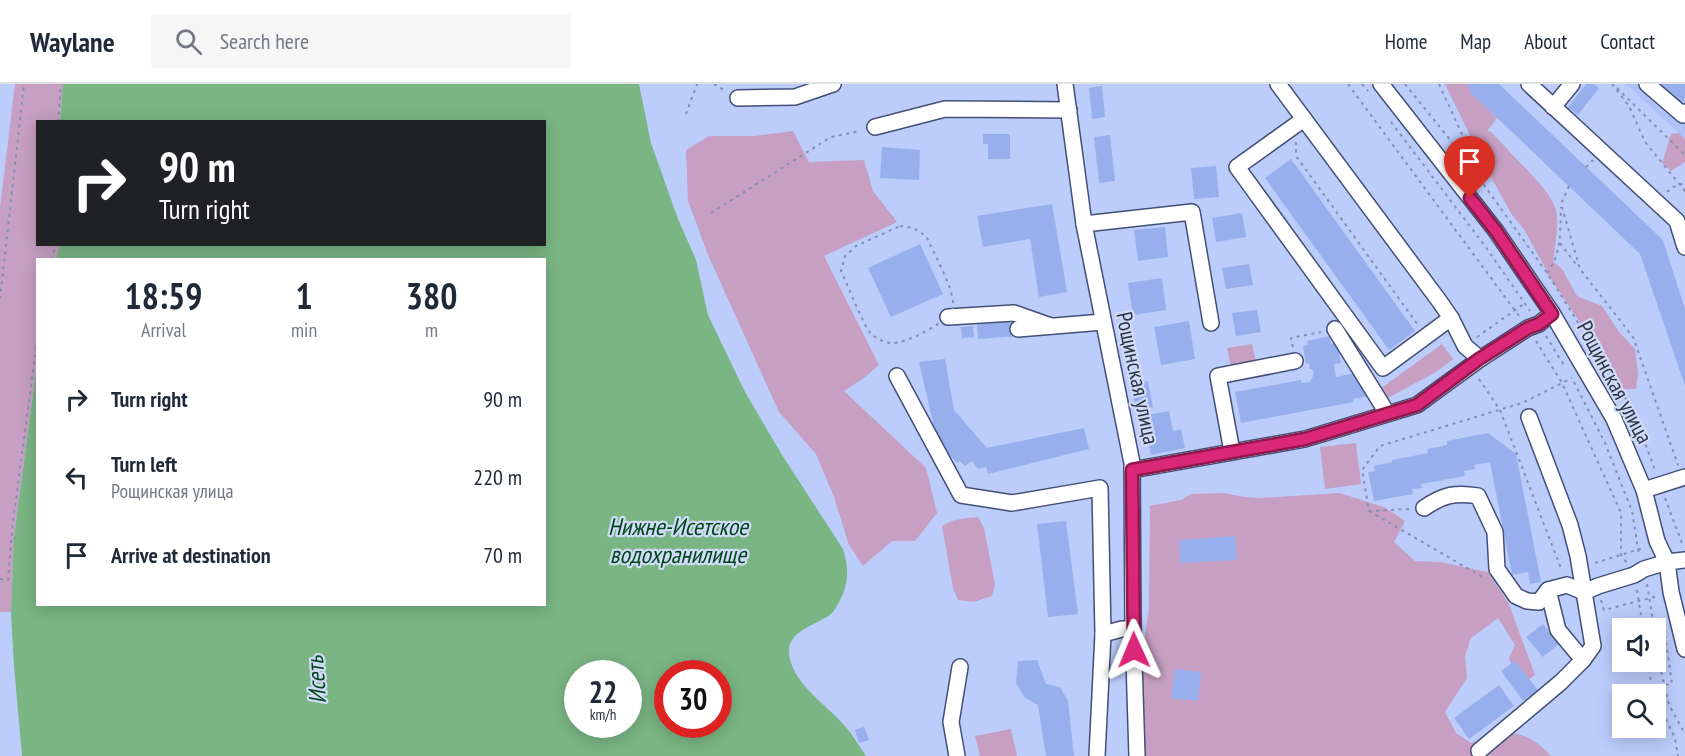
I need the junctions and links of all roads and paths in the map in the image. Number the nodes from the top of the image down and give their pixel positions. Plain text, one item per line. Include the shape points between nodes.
1 (24, 84) edge
2 (61, 84) edge
3 (696, 84) edge
4 (833, 84) edge
5 (1065, 84) edge
6 (1278, 84) edge
7 (1362, 84) edge
8 (1439, 84) edge
9 (1529, 84) edge
10 (1572, 84) edge
11 (1612, 84) edge
12 (1647, 84) edge
13 (1375, 89) edge
14 (738, 98) dead end
15 (1553, 106) junction
16 (1069, 110) junction
17 (1685, 112) edge
18 (686, 114) dead end
19 (58, 120) edge
20 (1390, 121) dead end
21 (1299, 123) junction
22 (875, 127) joint
23 (1685, 154) edge
24 (1594, 160) dead end
25 (1586, 167) dead end
26 (1569, 186) dead end
27 (1488, 190) dead end
28 (1685, 191) edge
29 (1561, 204) junction
30 (711, 213) dead end
31 (1084, 224) junction
32 (1560, 243) junction
33 (1685, 247) edge
34 (1580, 269) junction
35 (1547, 273) dead end
36 (0, 299) edge
37 (1525, 303) junction
38 (1552, 314) junction
39 (948, 317) junction
40 (1451, 318) junction
41 (1103, 322) junction
42 (1210, 323) dead end
43 (1539, 324) junction
44 (1051, 326) junction
45 (1437, 328) junction
46 (1018, 329) dead end
47 (1335, 329) joint
48 (1465, 345) junction
49 (36, 348) edge
50 (1295, 361) joint
51 (1475, 362) junction
52 (1567, 369) dead end
53 (897, 376) dead end
54 (1384, 408) dead end
55 (1500, 410) junction
56 (1529, 417) dead end
57 (1231, 446) dead end
58 (1132, 470) junction
59 (1685, 470) edge
60 (1685, 477) edge
61 (1644, 490) junction
62 (1424, 508) joint
63 (1369, 511) junction
64 (1657, 541) junction
65 (1638, 550) junction
66 (1685, 560) edge
67 (1667, 562) junction
68 (1593, 564) dead end
69 (1644, 569) junction
70 (0, 579) edge
71 (1486, 579) dead end
72 (1567, 585) junction
73 (1591, 589) junction
74 (1548, 590) junction
75 (1671, 592) junction
76 (1650, 598) junction
77 (1653, 618) edge
78 (1133, 629) junction
79 (1103, 634) junction
80 (1666, 640) edge
81 (1685, 649) edge
82 (1583, 660) junction
83 (960, 667) dead end
84 (1666, 685) edge
85 (1666, 693) edge
86 (1666, 720) edge
87 (1685, 734) edge
88 (1479, 752) dead end
89 (957, 756) edge
90 (1097, 756) edge
91 (1137, 756) edge
92 (1678, 756) edge

1 - 36 path
2 - 19 path
3 - 18 path
4 - 14 street via 795,97
5 - 16 street, Рощинская улица
6 - 21 street
7 - 13 path
8 - 27 path
9 - 15 street
10 - 15 street
11 - 23 path
11 - 28 path via 1629,106 1645,142
12 - 17 street via 1683,115
13 - 38 street, Рощинская улица via 1496,231
15 - 33 street via 1677,221
16 - 22 street via 945,109
16 - 31 street, Рощинская улица
20 - 37 path
21 - 40 street
21 - 45 path via 1296,156 1418,326 1430,318
21 - 45 street via 1237,167 1383,368
22 - 30 path via 831,138
24 - 25 path
26 - 29 path
29 - 32 path
29 - 34 path
31 - 41 street, Рощинская улица
31 - 42 street via 1192,212
32 - 34 path
32 - 35 path via 1555,263
34 - 59 path via 1633,337 1678,465
37 - 43 path
37 - 48 path
38 - 43 street
38 - 61 street, Рощинская улица via 1614,419
39 - 39 path via 901,342 882,341 869,332 841,271 845,256 856,246 900,226 920,231 927,238 952,293 954,306
39 - 44 street via 1014,313
40 - 45 street
40 - 48 street
41 - 44 street
41 - 58 street, Рощинская улица
43 - 51 street
43 - 52 path
44 - 46 street
47 - 50 path via 1291,338
47 - 54 street
48 - 51 street
49 - 70 path via 8,580
50 - 57 street via 1218,376
51 - 55 path
51 - 58 street via 1417,405 1305,439
53 - 79 street via 961,495 1012,503 1100,488
55 - 63 path via 1380,446 1362,470
55 - 65 path via 1572,378 1605,443 1632,511
55 - 72 path
56 - 73 street
58 - 78 street, Рощинская улица
60 - 61 street
61 - 64 street, Рощинская улица
62 - 63 path
62 - 74 street via 1438,498 1478,496 1495,532 1497,569 1516,596 1539,602
63 - 71 path
64 - 65 path
64 - 67 street, Рощинская улица
65 - 68 path
65 - 69 path
66 - 67 street
67 - 69 street
67 - 75 street, Рощинская улица
69 - 73 street
69 - 76 path
72 - 73 street
72 - 74 street
73 - 76 path via 1604,610
73 - 82 street via 1593,646
74 - 82 street via 1558,630
75 - 76 path
75 - 81 street, Рощинская улица
76 - 77 path
78 - 79 street
78 - 91 street, Рощинская улица
79 - 90 street
80 - 84 path via 1672,684
82 - 88 street
83 - 89 street via 951,722
85 - 87 path
86 - 92 path

